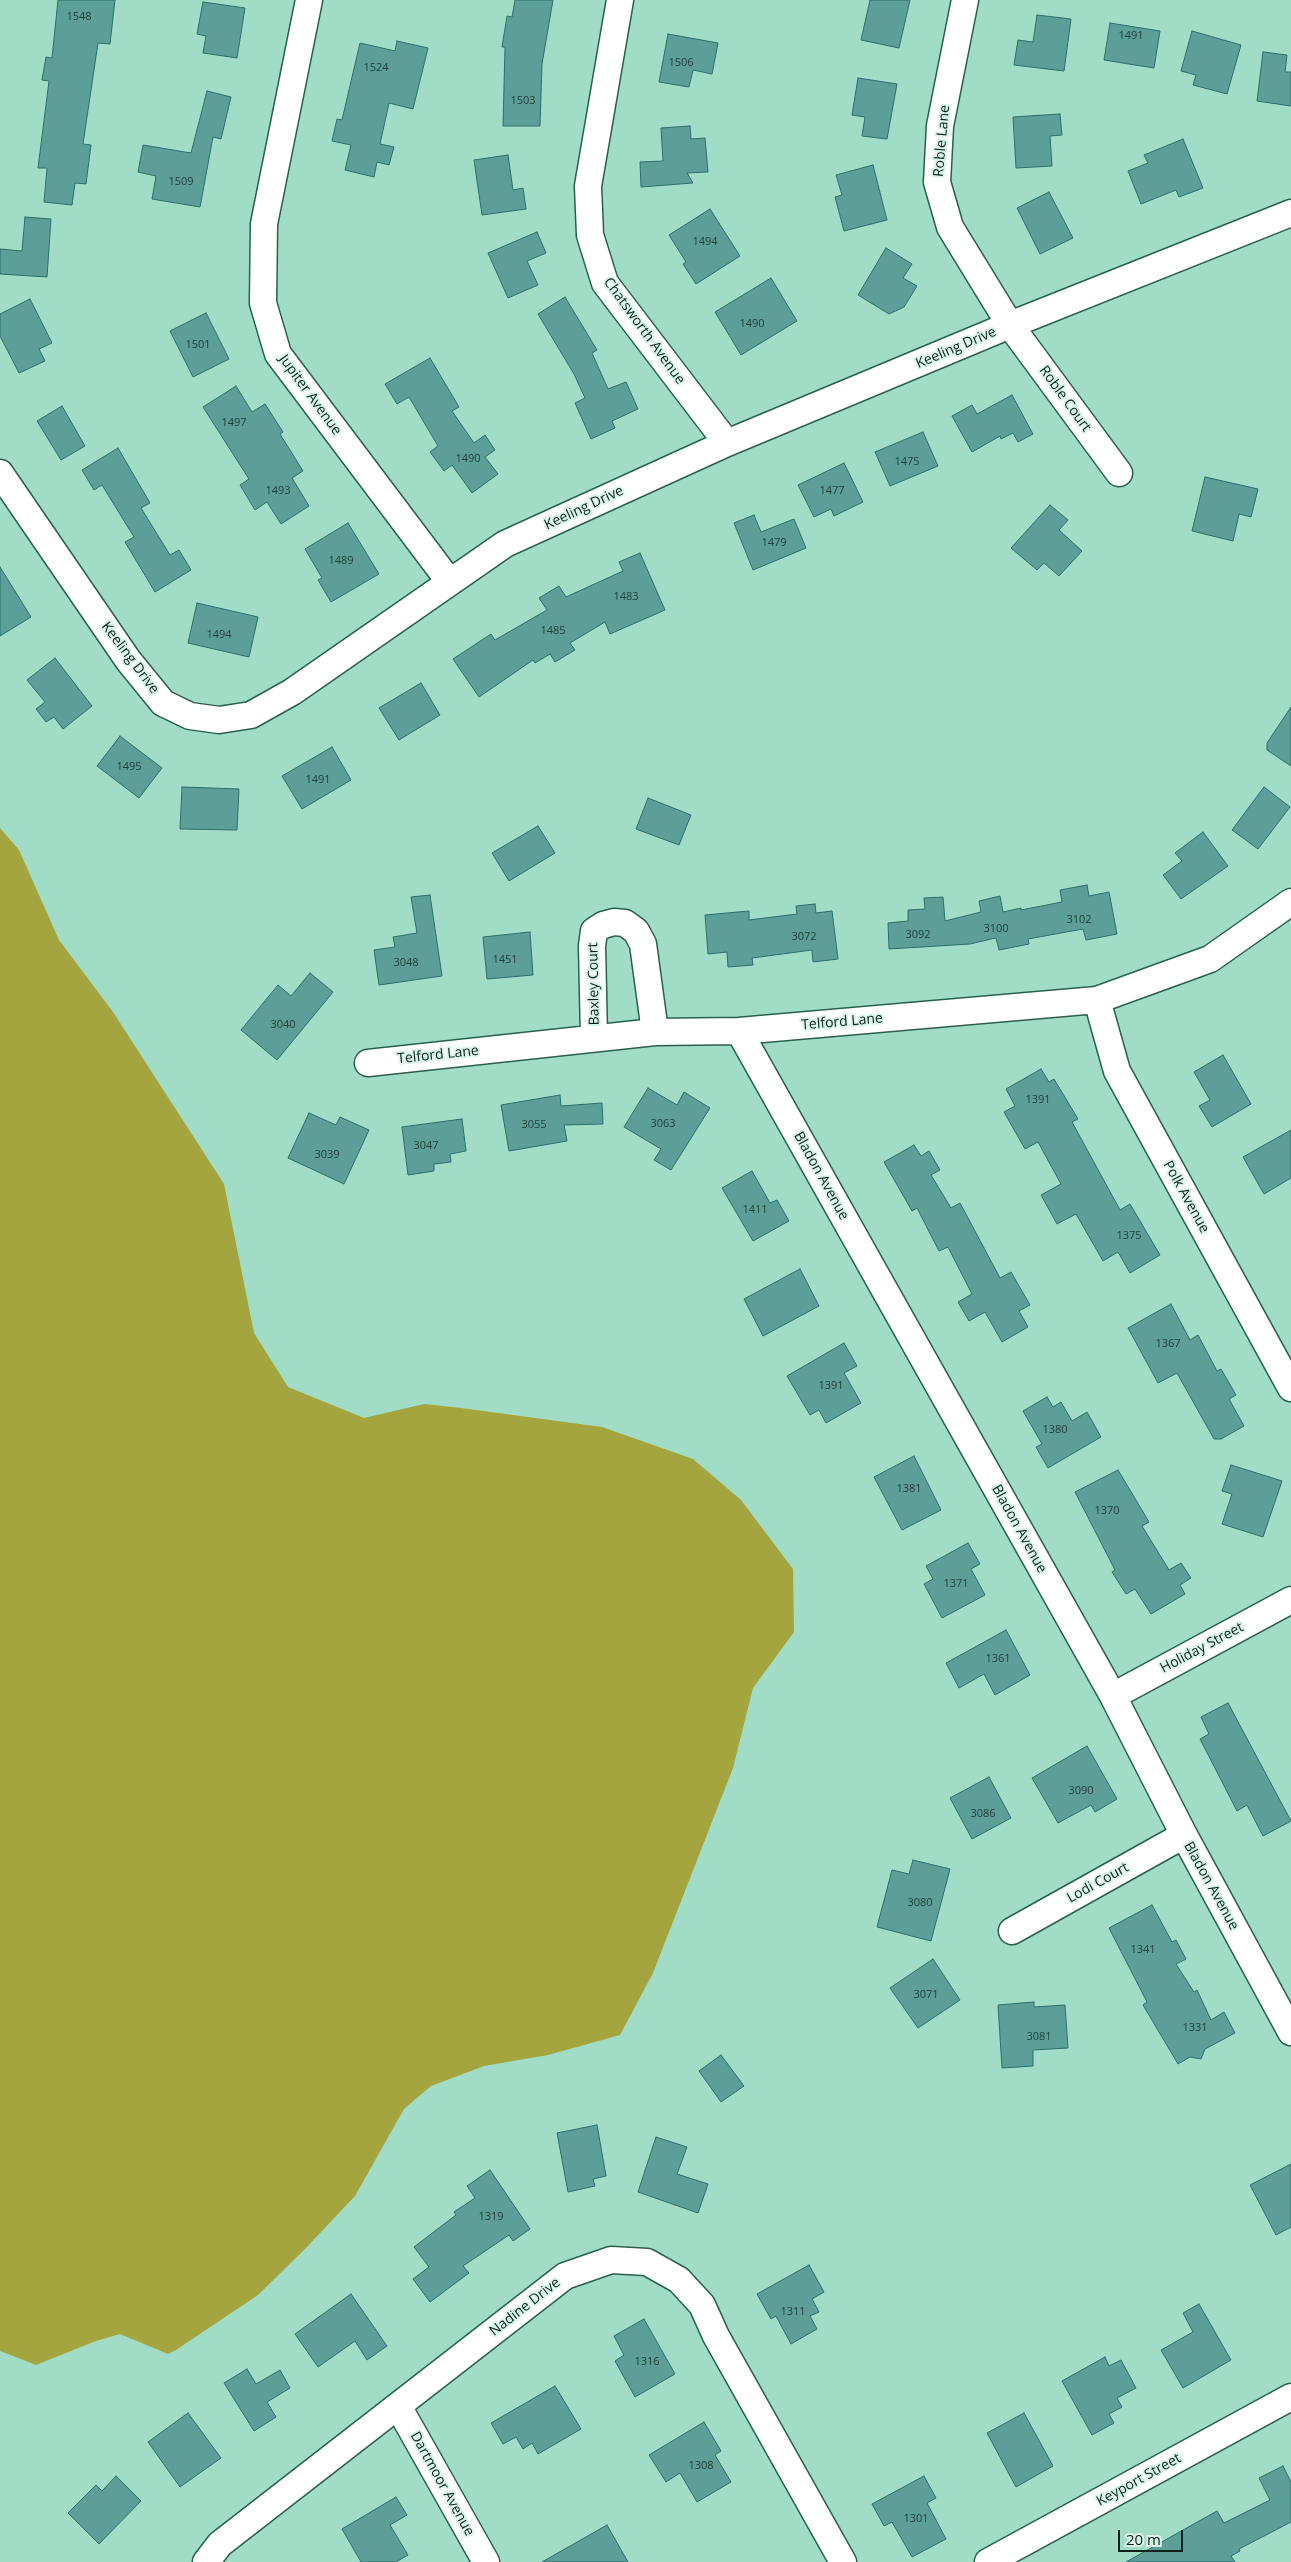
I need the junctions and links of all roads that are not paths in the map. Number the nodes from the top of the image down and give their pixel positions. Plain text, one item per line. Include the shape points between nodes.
1 (309, 0) edge
2 (620, 0) edge
3 (965, 0) edge
4 (1291, 213) edge
5 (1010, 325) junction
6 (727, 443) junction
7 (0, 473) edge
8 (1119, 473) dead end
9 (449, 581) junction
10 (1291, 902) edge
11 (1097, 1000) junction
12 (739, 1031) junction
13 (655, 1032) junction
14 (594, 1038) junction
15 (368, 1063) dead end
16 (1291, 1388) edge
17 (1291, 1600) edge
18 (1113, 1696) junction
19 (1184, 1835) junction
20 (1012, 1931) dead end
21 (1291, 2032) edge
22 (1291, 2397) edge
23 (398, 2406) junction
24 (206, 2562) edge
25 (486, 2562) edge
26 (843, 2562) edge
27 (988, 2562) edge

1 - 9 street, Jupiter Avenue via 264,224 264,303 278,354
2 - 6 street, Chatsworth Avenue via 588,186 590,235 605,282
3 - 5 street, Roble Lane via 940,126 937,182 950,227
4 - 5 street, Keeling Drive
5 - 6 street, Keeling Drive
5 - 8 street, Roble Court
6 - 9 street, Keeling Drive via 505,544
7 - 9 street, Keeling Drive via 128,660 164,703 190,716 219,720 251,714 292,692
10 - 11 street, Telford Lane via 1210,959
11 - 12 street, Telford Lane
11 - 16 street, Polk Avenue via 1117,1071
12 - 13 street, Telford Lane
12 - 18 street, Bladon Avenue
13 - 14 street, Telford Lane
13 - 14 street, Baxley Court via 643,944 636,931 625,923 614,922 594,931
14 - 15 street, Telford Lane
17 - 18 street, Holiday Street
18 - 19 street, Bladon Avenue
19 - 20 street, Lodi Court
19 - 21 street, Bladon Avenue
22 - 27 street, Keyport Street
23 - 24 street, Nadine Drive via 220,2544
23 - 25 street, Dartmoor Avenue
23 - 26 street, Nadine Drive via 565,2276 611,2260 647,2262 679,2280 702,2305 716,2336

